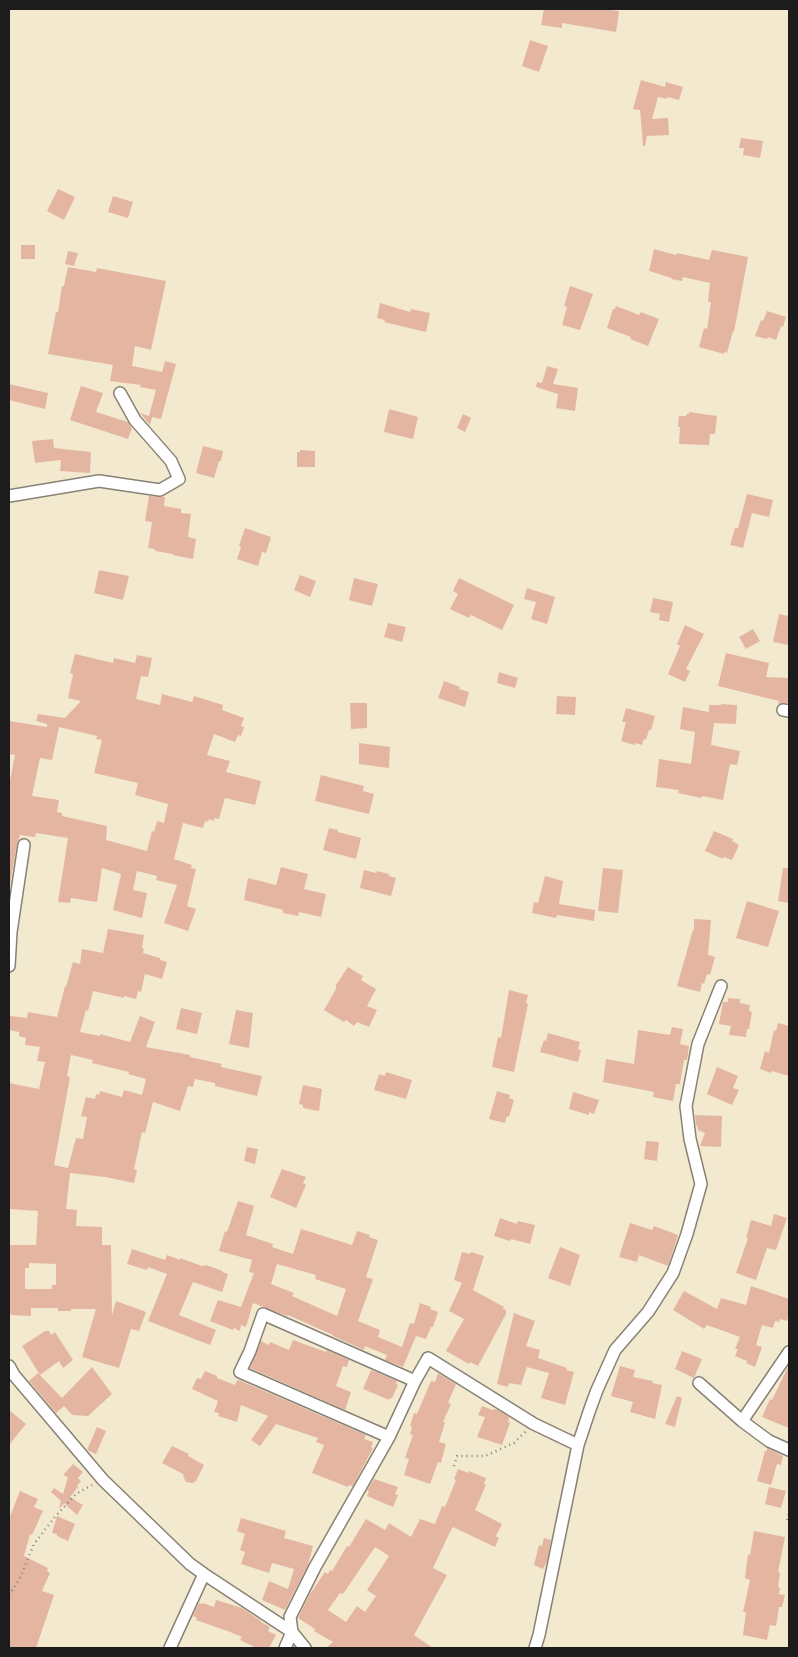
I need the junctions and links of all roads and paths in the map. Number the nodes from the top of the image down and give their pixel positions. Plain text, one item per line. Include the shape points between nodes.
1 (120, 393) dead end
2 (9, 496) edge
3 (24, 845) dead end
4 (9, 966) edge
5 (721, 986) dead end
6 (789, 1352) edge
7 (9, 1366) edge
8 (415, 1381) junction
9 (699, 1382) dead end
10 (742, 1420) junction
11 (534, 1424) junction
12 (390, 1437) junction
13 (578, 1445) junction
14 (789, 1450) edge
15 (454, 1466) dead end
16 (103, 1480) junction
17 (789, 1514) edge
18 (787, 1520) dead end
19 (204, 1574) junction
20 (9, 1595) edge
21 (292, 1632) junction
22 (170, 1648) edge
23 (285, 1648) edge
24 (305, 1648) edge
25 (535, 1648) edge

1 - 2 street via 135,420 171,461 179,479 160,490 99,481
3 - 4 street
5 - 13 street via 698,1044 686,1106 701,1184 686,1234 673,1272 648,1312 615,1350
6 - 10 street
7 - 16 street
8 - 11 street via 428,1358
8 - 12 street
8 - 12 street via 263,1314 240,1372
9 - 10 street
10 - 14 street via 769,1441
11 - 13 street
11 - 15 path via 514,1442 485,1456 457,1456
12 - 21 street via 290,1617
13 - 25 street
16 - 19 street
16 - 20 path via 76,1494 54,1518 34,1544
17 - 18 path
19 - 21 street
19 - 22 street
21 - 23 street
21 - 24 street

